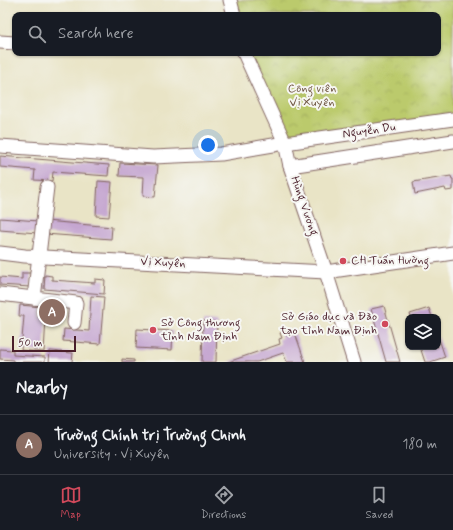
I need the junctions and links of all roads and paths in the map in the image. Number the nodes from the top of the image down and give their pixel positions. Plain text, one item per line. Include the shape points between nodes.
1 (230, 0) edge
2 (233, 12) edge
3 (0, 42) edge
4 (12, 43) edge
5 (245, 56) edge
6 (453, 119) edge
7 (453, 141) edge
8 (285, 143) junction
9 (0, 146) edge
10 (290, 166) junction
11 (47, 187) dead end
12 (0, 253) edge
13 (453, 253) edge
14 (39, 256) junction
15 (326, 272) junction
16 (0, 294) edge
17 (34, 298) junction
18 (74, 323) dead end
19 (354, 362) edge

1 - 2 street
3 - 4 street
5 - 8 street, Hùng Vương
6 - 8 street, Nguyễn Du
7 - 10 street, Nguyễn Du
8 - 9 street, Nguyễn Du via 221,154 153,157
8 - 10 street, Hùng Vương
10 - 15 street, Hùng Vương
11 - 14 street
12 - 14 street, Vị Xuyên
13 - 15 street, Vị Xuyên
14 - 15 street, Vị Xuyên
14 - 17 street
15 - 19 street, Hùng Vương
16 - 17 street
17 - 18 street via 76,303

